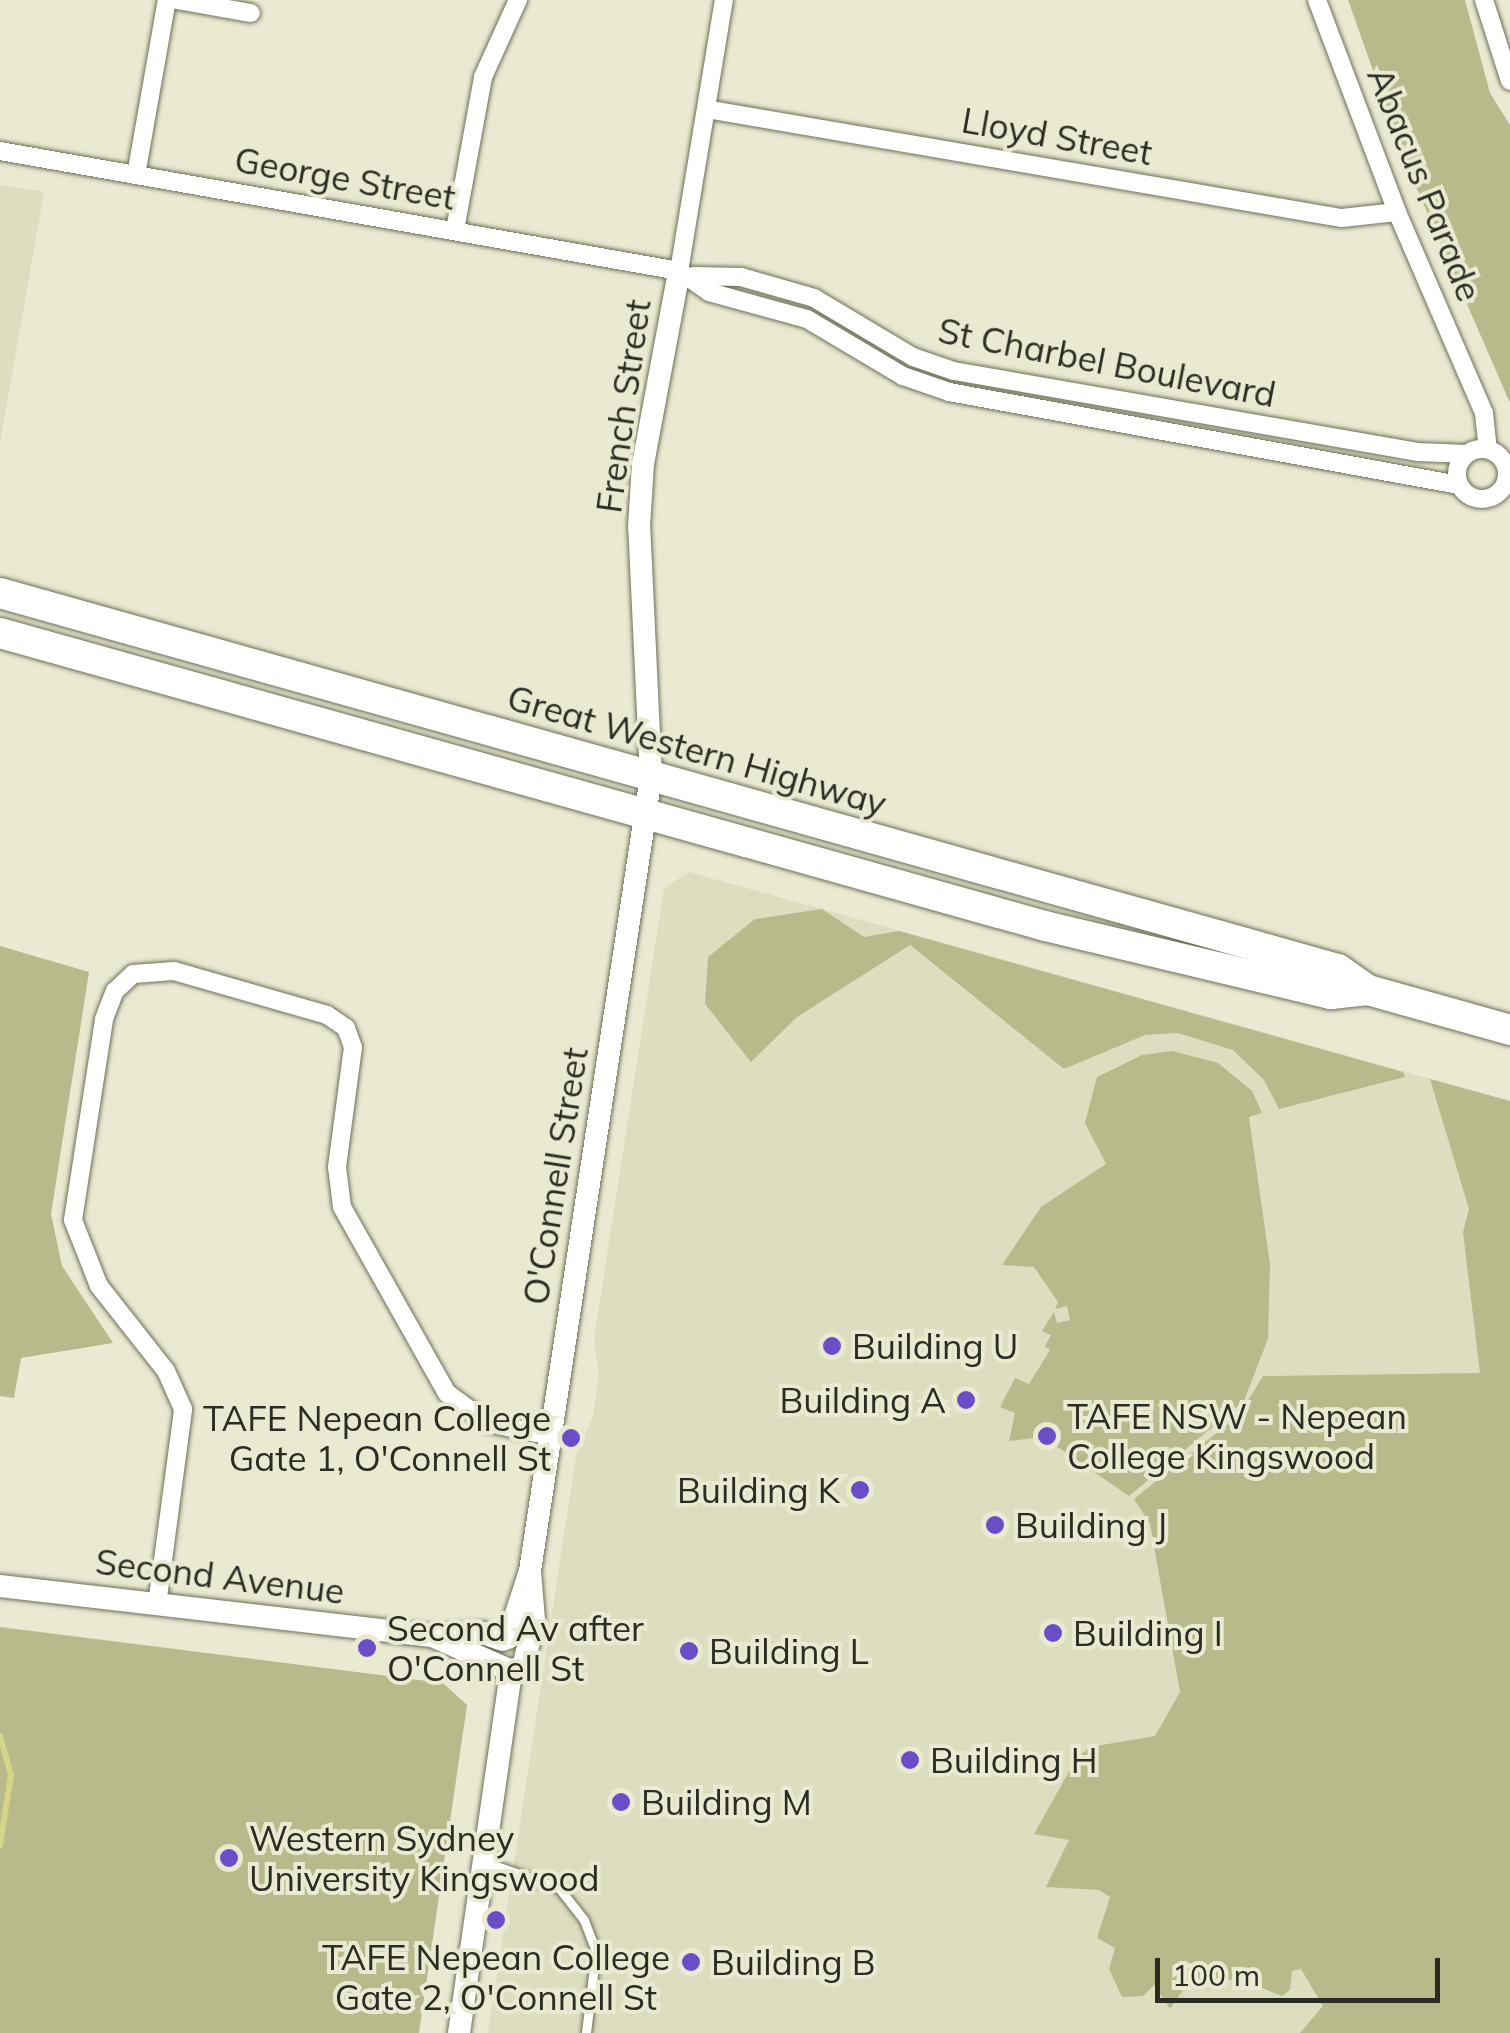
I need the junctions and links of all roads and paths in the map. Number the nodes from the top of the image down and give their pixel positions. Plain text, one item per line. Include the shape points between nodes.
1 (167, 0) edge
2 (177, 0) edge
3 (518, 0) edge
4 (724, 0) edge
5 (1317, 0) edge
6 (1484, 0) edge
7 (251, 13) dead end
8 (1502, 34) edge
9 (1510, 81) edge
10 (706, 109) junction
11 (0, 151) edge
12 (136, 175) junction
13 (1397, 212) junction
14 (455, 230) junction
15 (686, 274) junction
16 (1488, 449) junction
17 (1467, 454) junction
18 (1509, 479) edge
19 (1460, 484) junction
20 (0, 593) edge
21 (0, 632) edge
22 (649, 794) junction
23 (1510, 1030) edge
24 (551, 1436) junction
25 (530, 1571) junction
26 (0, 1586) edge
27 (157, 1605) junction
28 (505, 1653) junction
29 (484, 1862) junction
30 (459, 2033) edge
31 (586, 2033) edge

1 - 12 street
2 - 7 street
3 - 14 street via 483,76
4 - 10 street
5 - 13 street, Abacus Parade
6 - 8 street
8 - 9 street
10 - 13 street, Lloyd Street via 1342,218
10 - 15 street
11 - 12 street, George Street
12 - 14 street, George Street
13 - 16 street, Abacus Parade via 1484,413
14 - 15 street, George Street
15 - 17 street, St Charbel Boulevard via 741,277 814,298 913,357 954,371 1417,452
15 - 19 street, St Charbel Boulevard via 710,292 807,319 903,376 950,392
15 - 22 street, French Street via 644,464 639,527
16 - 17 street
16 - 18 street via 1501,457
17 - 19 street via 1459,465
18 - 19 street via 1486,499 1470,496
20 - 22 highway, Great Western Highway
21 - 22 highway, Great Western Highway
22 - 23 highway, Great Western Highway via 1045,926 1331,994 1368,990
22 - 24 street, O'Connell Street
24 - 25 street, O'Connell Street
24 - 27 street via 488,1423 447,1393 342,1207 337,1167 354,1047 346,1028 327,1014 174,971 133,974 106,1009 73,1220 100,1286 166,1371 183,1409
25 - 28 street, O'Connell Street
25 - 28 street, O'Connell Street via 530,1650 523,1640
26 - 27 street, Second Avenue
27 - 28 street, Second Avenue via 432,1636 464,1632
28 - 29 street, O'Connell Street
29 - 30 street, O'Connell Street
29 - 31 lane via 559,1888 584,1920 596,1952

